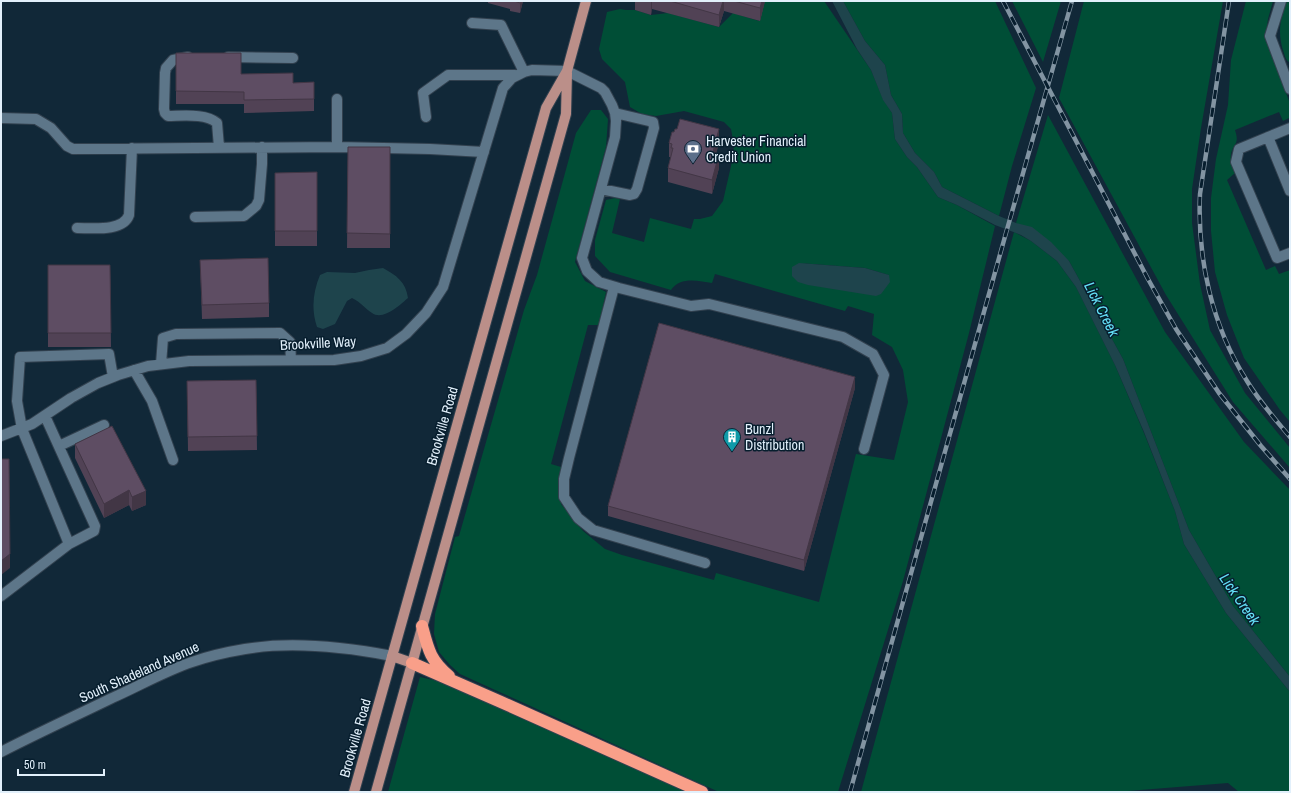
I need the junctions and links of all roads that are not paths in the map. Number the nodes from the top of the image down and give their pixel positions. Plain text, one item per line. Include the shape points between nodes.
1 (586, 1) edge
2 (1281, 1) edge
3 (472, 23) dead end
4 (197, 56) edge
5 (221, 57) edge
6 (292, 58) dead end
7 (567, 71) junction
8 (519, 73) junction
9 (1289, 83) edge
10 (337, 99) dead end
11 (615, 113) junction
12 (426, 117) dead end
13 (1, 118) edge
14 (1290, 128) edge
15 (1268, 137) junction
16 (219, 147) junction
17 (262, 147) junction
18 (337, 147) junction
19 (132, 148) junction
20 (484, 152) junction
21 (601, 189) junction
22 (1290, 191) edge
23 (195, 217) dead end
24 (77, 228) dead end
25 (1290, 253) edge
26 (614, 286) junction
27 (291, 360) junction
28 (162, 364) junction
29 (134, 370) junction
30 (113, 377) junction
31 (45, 416) junction
32 (104, 425) dead end
33 (22, 428) junction
34 (1, 436) edge
35 (59, 446) junction
36 (864, 449) dead end
37 (173, 460) dead end
38 (69, 544) junction
39 (705, 563) dead end
40 (1, 596) edge
41 (422, 626) junction
42 (392, 656) junction
43 (412, 664) junction
44 (456, 682) junction
45 (1, 752) edge
46 (354, 792) edge
47 (376, 792) edge
48 (702, 792) edge

1 - 7 main road, Brookville Road
2 - 9 street via 1270,36
3 - 8 street via 501,25
4 - 16 street via 173,60 166,68 164,109 168,116 208,117 214,120 217,123
5 - 6 street
7 - 8 street via 532,70
7 - 11 street via 601,88 608,96
7 - 41 main road, Brookville Road via 566,114
7 - 42 main road, Brookville Road via 546,108
8 - 12 street via 448,75 423,94
8 - 20 street, Brookville Way via 508,81 501,92
10 - 18 street
11 - 21 street via 615,137
11 - 21 street via 653,122 654,128 638,189 634,194
13 - 19 street via 36,119 51,128 73,149
14 - 15 street
15 - 22 street
15 - 25 street via 1239,149 1236,162 1277,258
16 - 17 street
16 - 19 street
17 - 18 street
17 - 23 street via 259,200 256,206 244,216
18 - 20 street
19 - 24 street via 130,215 127,220 119,226
20 - 27 street, Brookville Way via 443,287 421,318 406,334 387,348 361,356 334,360
21 - 26 street via 582,258 587,271 599,282
26 - 36 street via 691,306 709,304 843,337 873,354 884,375
26 - 39 street via 564,479 564,497 578,518 593,530
27 - 28 street, Brookville Way via 190,361
27 - 28 street via 290,342 280,333 176,334 163,338
28 - 29 street, Brookville Way
29 - 30 street, Brookville Way
29 - 37 street via 152,401
30 - 31 street, Brookville Way via 71,398
30 - 33 street via 109,354 20,357 16,401
31 - 33 street, Brookville Way
31 - 35 street
32 - 35 street
33 - 34 street, Brookville Way
33 - 38 street
35 - 38 street via 95,526 94,531
38 - 40 street
41 - 43 main road, Brookville Road
41 - 44 highway via 436,663
42 - 43 main road
42 - 45 street, South Shadeland Avenue via 355,650 288,646 260,647 210,656 159,675
42 - 46 main road, Brookville Road
43 - 44 highway
43 - 47 main road, Brookville Road
44 - 48 highway

